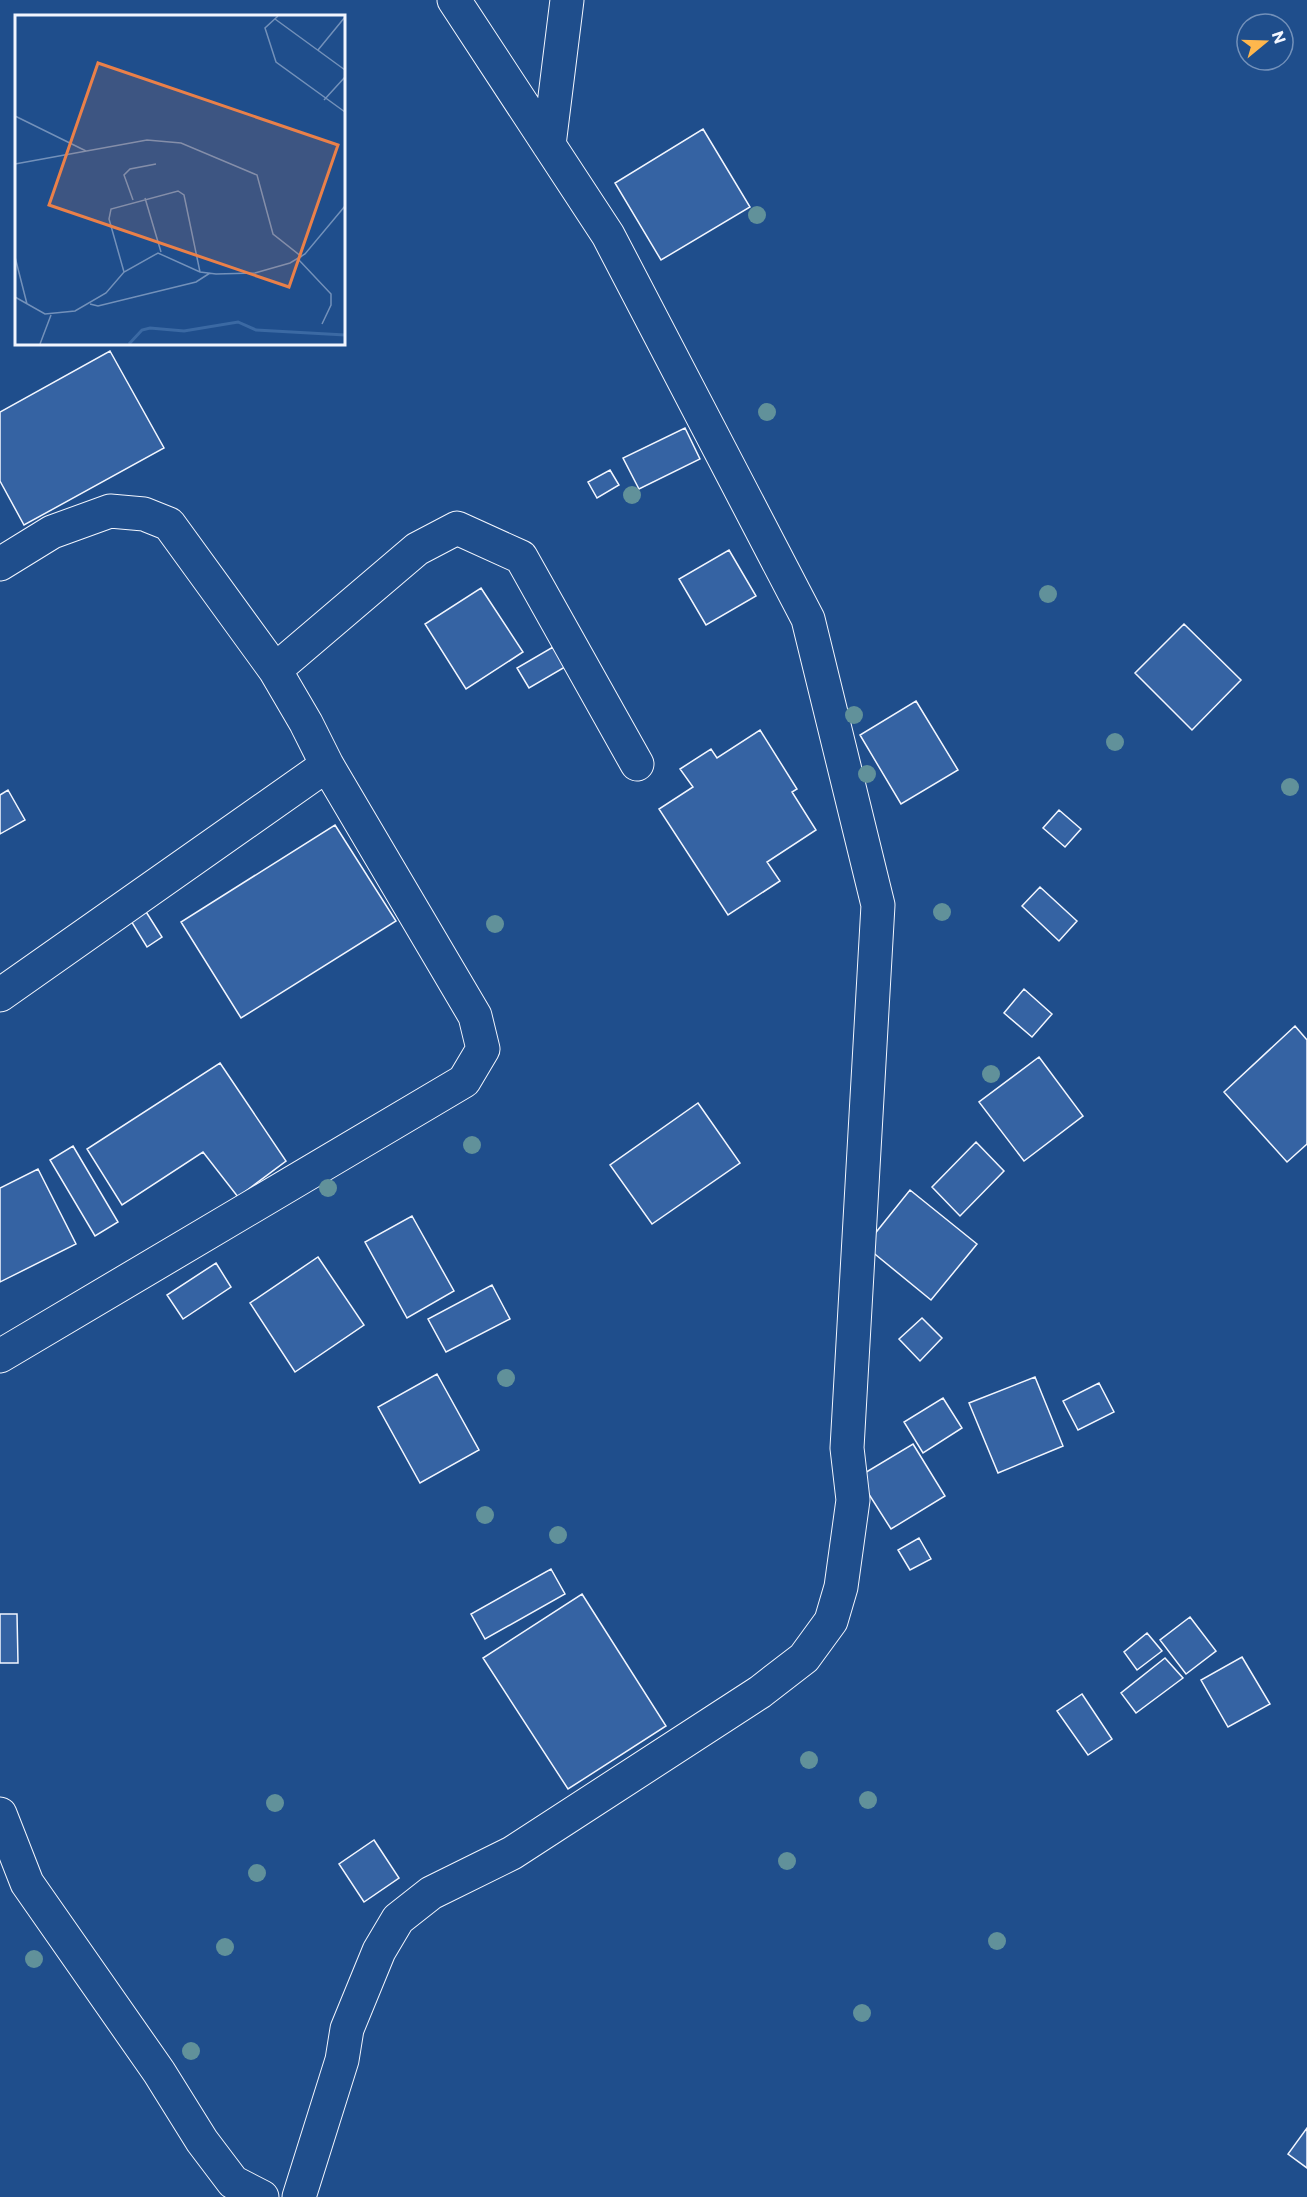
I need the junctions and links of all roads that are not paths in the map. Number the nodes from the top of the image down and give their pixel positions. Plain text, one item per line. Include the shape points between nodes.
1 (454, 0) edge
2 (567, 0) edge
3 (549, 145) junction
4 (0, 564) edge
5 (275, 670) junction
6 (637, 764) dead end
7 (327, 765) junction
8 (0, 994) edge
9 (0, 1356) edge
10 (0, 1814) edge
11 (257, 2195) edge
12 (299, 2197) edge

1 - 3 street
2 - 3 street
3 - 12 street via 608,235 808,619 878,906 847,1448 853,1500 841,1587 831,1621 804,1658 760,1692 512,1853 431,1893 398,1919 347,2029 342,2060
4 - 5 street via 52,532 110,511 144,514 169,525
5 - 6 street via 417,549 457,528 520,557
5 - 7 street
7 - 8 street
7 - 9 street via 475,1017 483,1049 464,1081
10 - 11 street via 27,1882 232,2182

